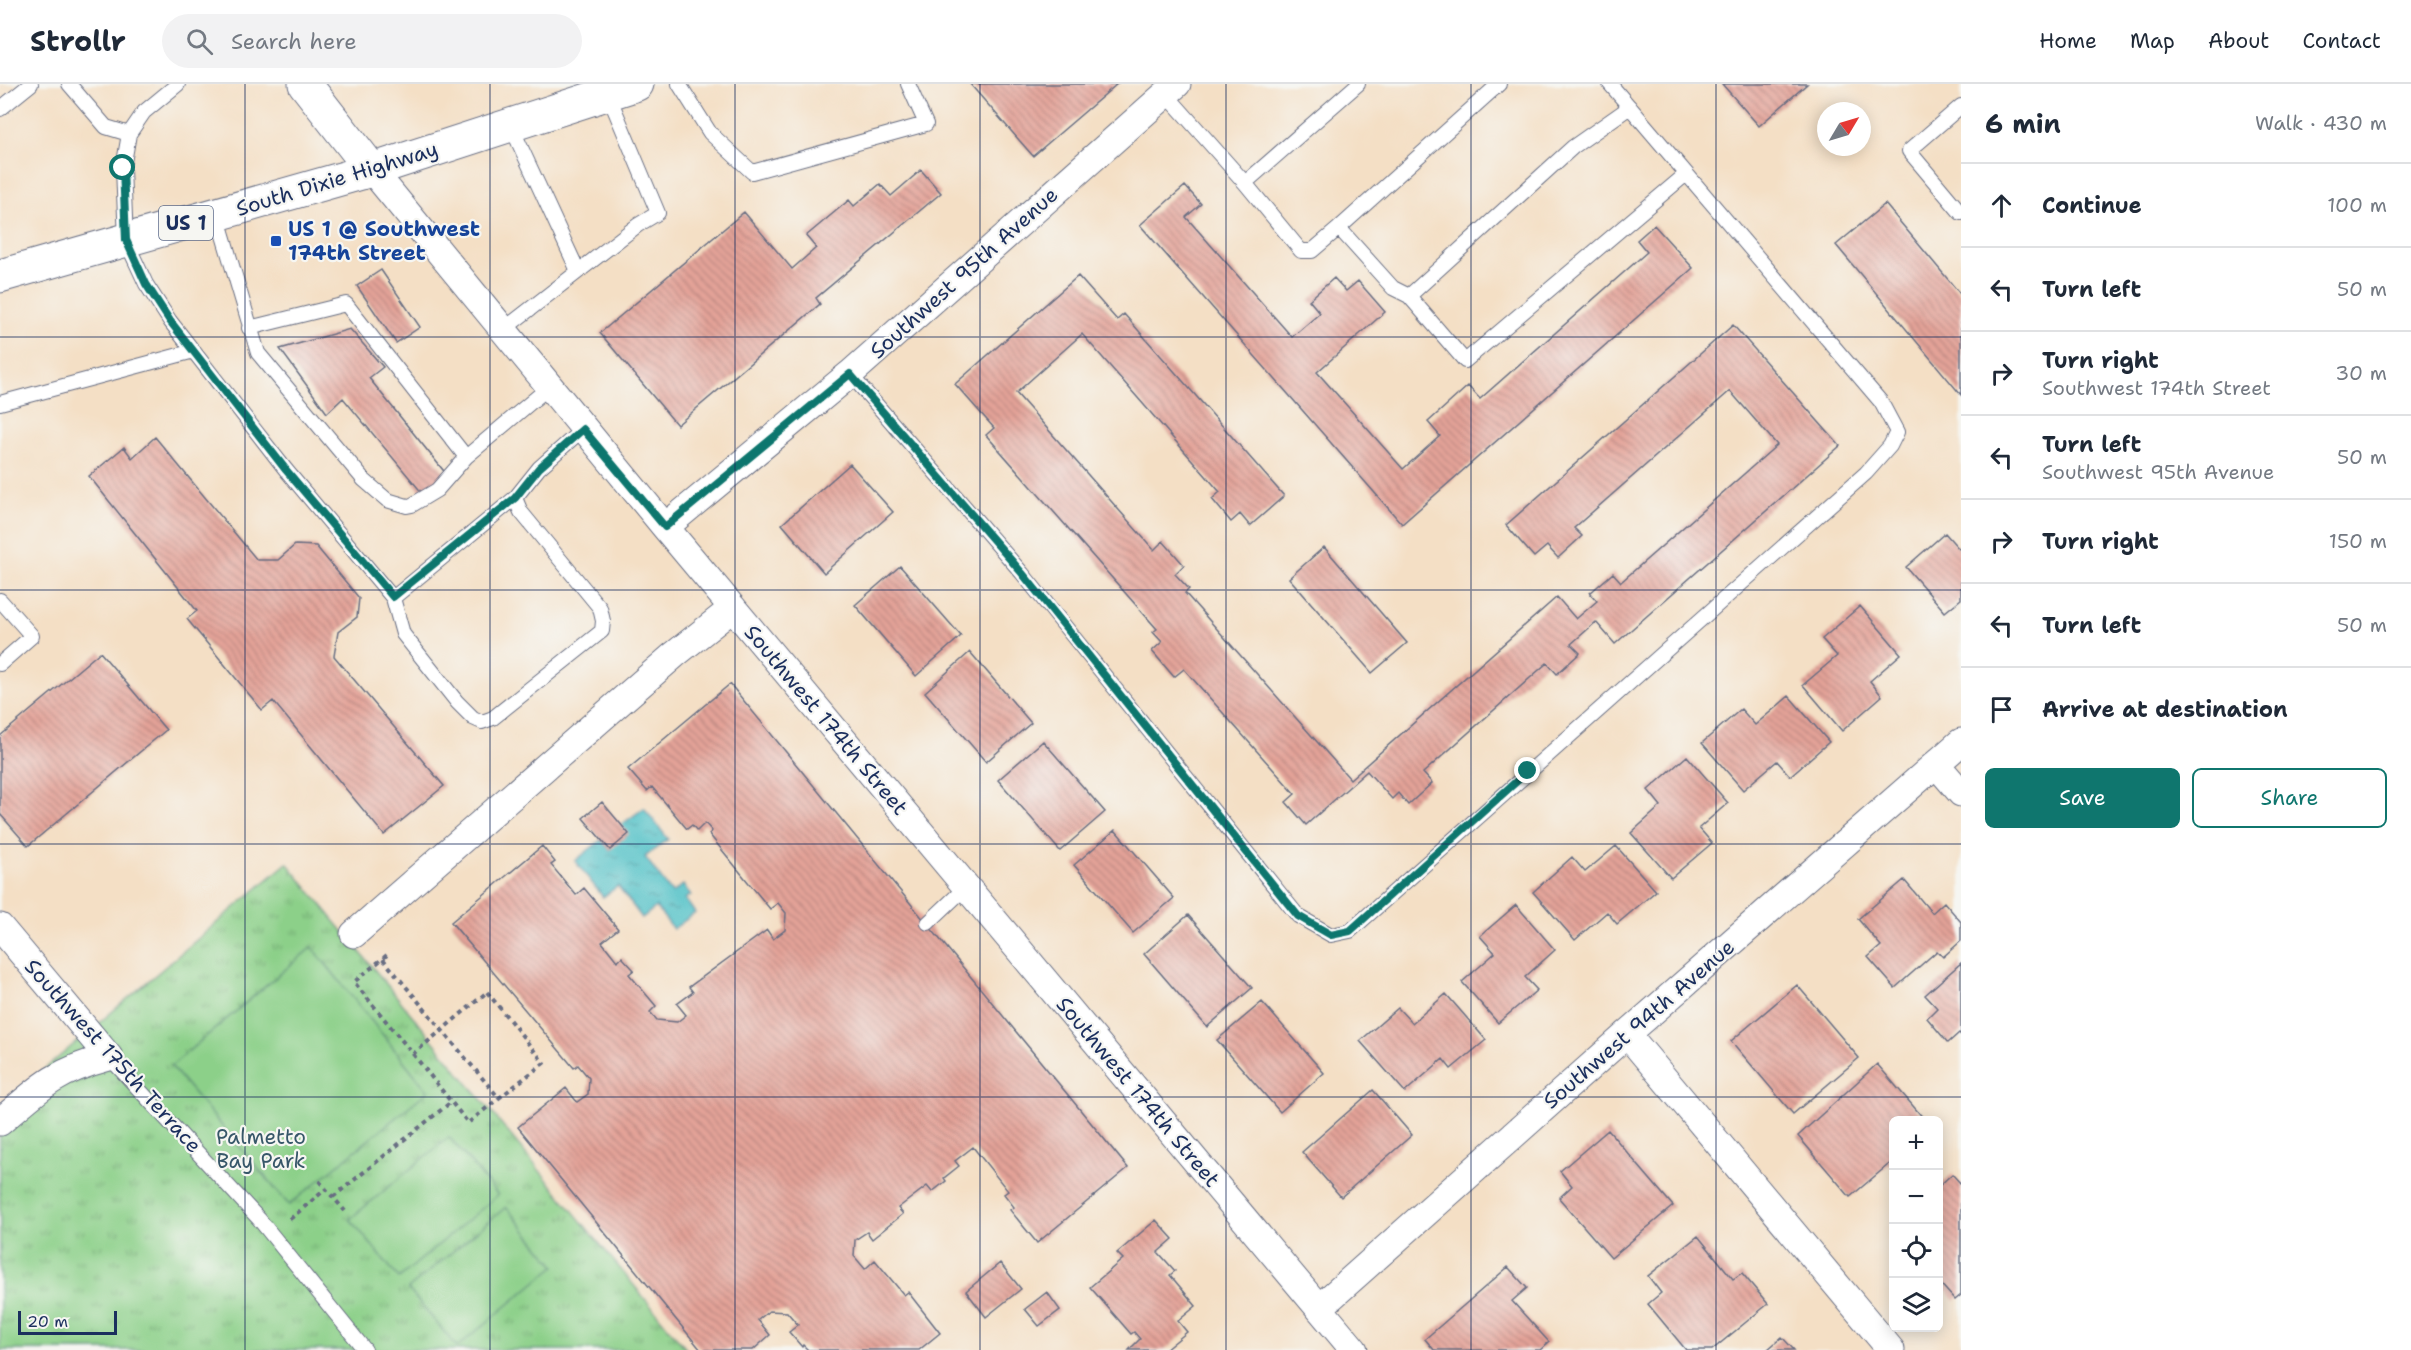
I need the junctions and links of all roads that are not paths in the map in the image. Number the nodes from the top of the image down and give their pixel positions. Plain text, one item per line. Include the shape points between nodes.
1 (31, 84) edge
2 (69, 84) edge
3 (178, 84) edge
4 (305, 84) edge
5 (679, 84) edge
6 (908, 84) edge
7 (1358, 84) edge
8 (1499, 84) edge
9 (1610, 84) edge
10 (623, 89) edge
11 (1172, 89) edge
12 (1961, 106) edge
13 (1630, 107) junction
14 (0, 109) edge
15 (511, 126) junction
16 (129, 134) junction
17 (372, 170) junction
18 (1686, 175) junction
19 (1245, 183) junction
20 (1961, 213) edge
21 (217, 214) junction
22 (1338, 228) junction
23 (126, 240) junction
24 (7, 270) edge
25 (578, 271) junction
26 (1409, 296) junction
27 (249, 328) junction
28 (503, 330) junction
29 (194, 351) junction
30 (850, 374) junction
31 (549, 387) junction
32 (0, 403) edge
33 (583, 429) junction
34 (466, 457) junction
35 (515, 498) junction
36 (665, 527) junction
37 (393, 597) junction
38 (0, 600) edge
39 (733, 608) junction
40 (0, 664) edge
41 (1961, 742) edge
42 (1936, 764) junction
43 (1961, 793) edge
44 (966, 887) junction
45 (928, 923) dead end
46 (0, 927) edge
47 (354, 934) dead end
48 (1627, 1034) junction
49 (109, 1057) junction
50 (0, 1122) edge
51 (1319, 1308) junction
52 (365, 1350) edge
53 (1354, 1350) edge
54 (1892, 1350) edge

1 - 14 lane
2 - 16 lane via 106,127
3 - 16 lane via 144,111
4 - 17 main road, Southwest 174th Street
5 - 6 lane via 710,133 752,172 926,124
7 - 19 lane
8 - 22 lane
9 - 13 lane
10 - 15 main road, South Dixie Highway / US 1
10 - 25 lane via 658,213
11 - 19 lane
11 - 30 street, Southwest 95th Avenue
12 - 20 lane via 1909,151
13 - 18 lane
13 - 26 lane via 1573,147
15 - 17 main road, South Dixie Highway / US 1
15 - 25 lane
16 - 23 lane via 123,168
17 - 21 main road, South Dixie Highway / US 1
17 - 28 street, Southwest 174th Street
18 - 26 lane via 1465,362
18 - 30 lane via 1881,402 1897,432 1890,446 1866,472 1350,931 1331,935 1298,916 1022,573
19 - 22 lane via 1301,251 1312,251
21 - 23 main road, South Dixie Highway / US 1
21 - 27 lane
22 - 26 lane via 1393,288
23 - 24 main road, South Dixie Highway / US 1
23 - 29 lane via 146,284
25 - 28 lane
27 - 34 lane via 346,304
27 - 34 lane via 262,359 364,480 387,500 407,506 422,501
28 - 31 street, Southwest 174th Street
29 - 32 lane
29 - 37 lane via 286,470
30 - 36 street, Southwest 95th Avenue
31 - 33 street, Southwest 174th Street
31 - 34 lane
33 - 35 lane via 539,468
33 - 36 street, Southwest 174th Street
35 - 37 lane
35 - 37 lane via 521,512 600,608 602,631 494,718 482,722 457,702 403,634
36 - 39 street, Southwest 174th Street
38 - 40 lane via 32,636
39 - 44 street, Southwest 174th Street
39 - 47 street via 683,647
41 - 42 street, Southwest 94th Avenue
42 - 43 street
42 - 48 street, Southwest 94th Avenue
44 - 45 lane
44 - 51 street, Southwest 174th Street
46 - 49 street, Southwest 175th Terrace
48 - 51 street, Southwest 94th Avenue
48 - 54 street
49 - 50 street via 56,1076
49 - 52 lane, Southwest 175th Terrace via 246,1204
51 - 53 street, Southwest 174th Street

